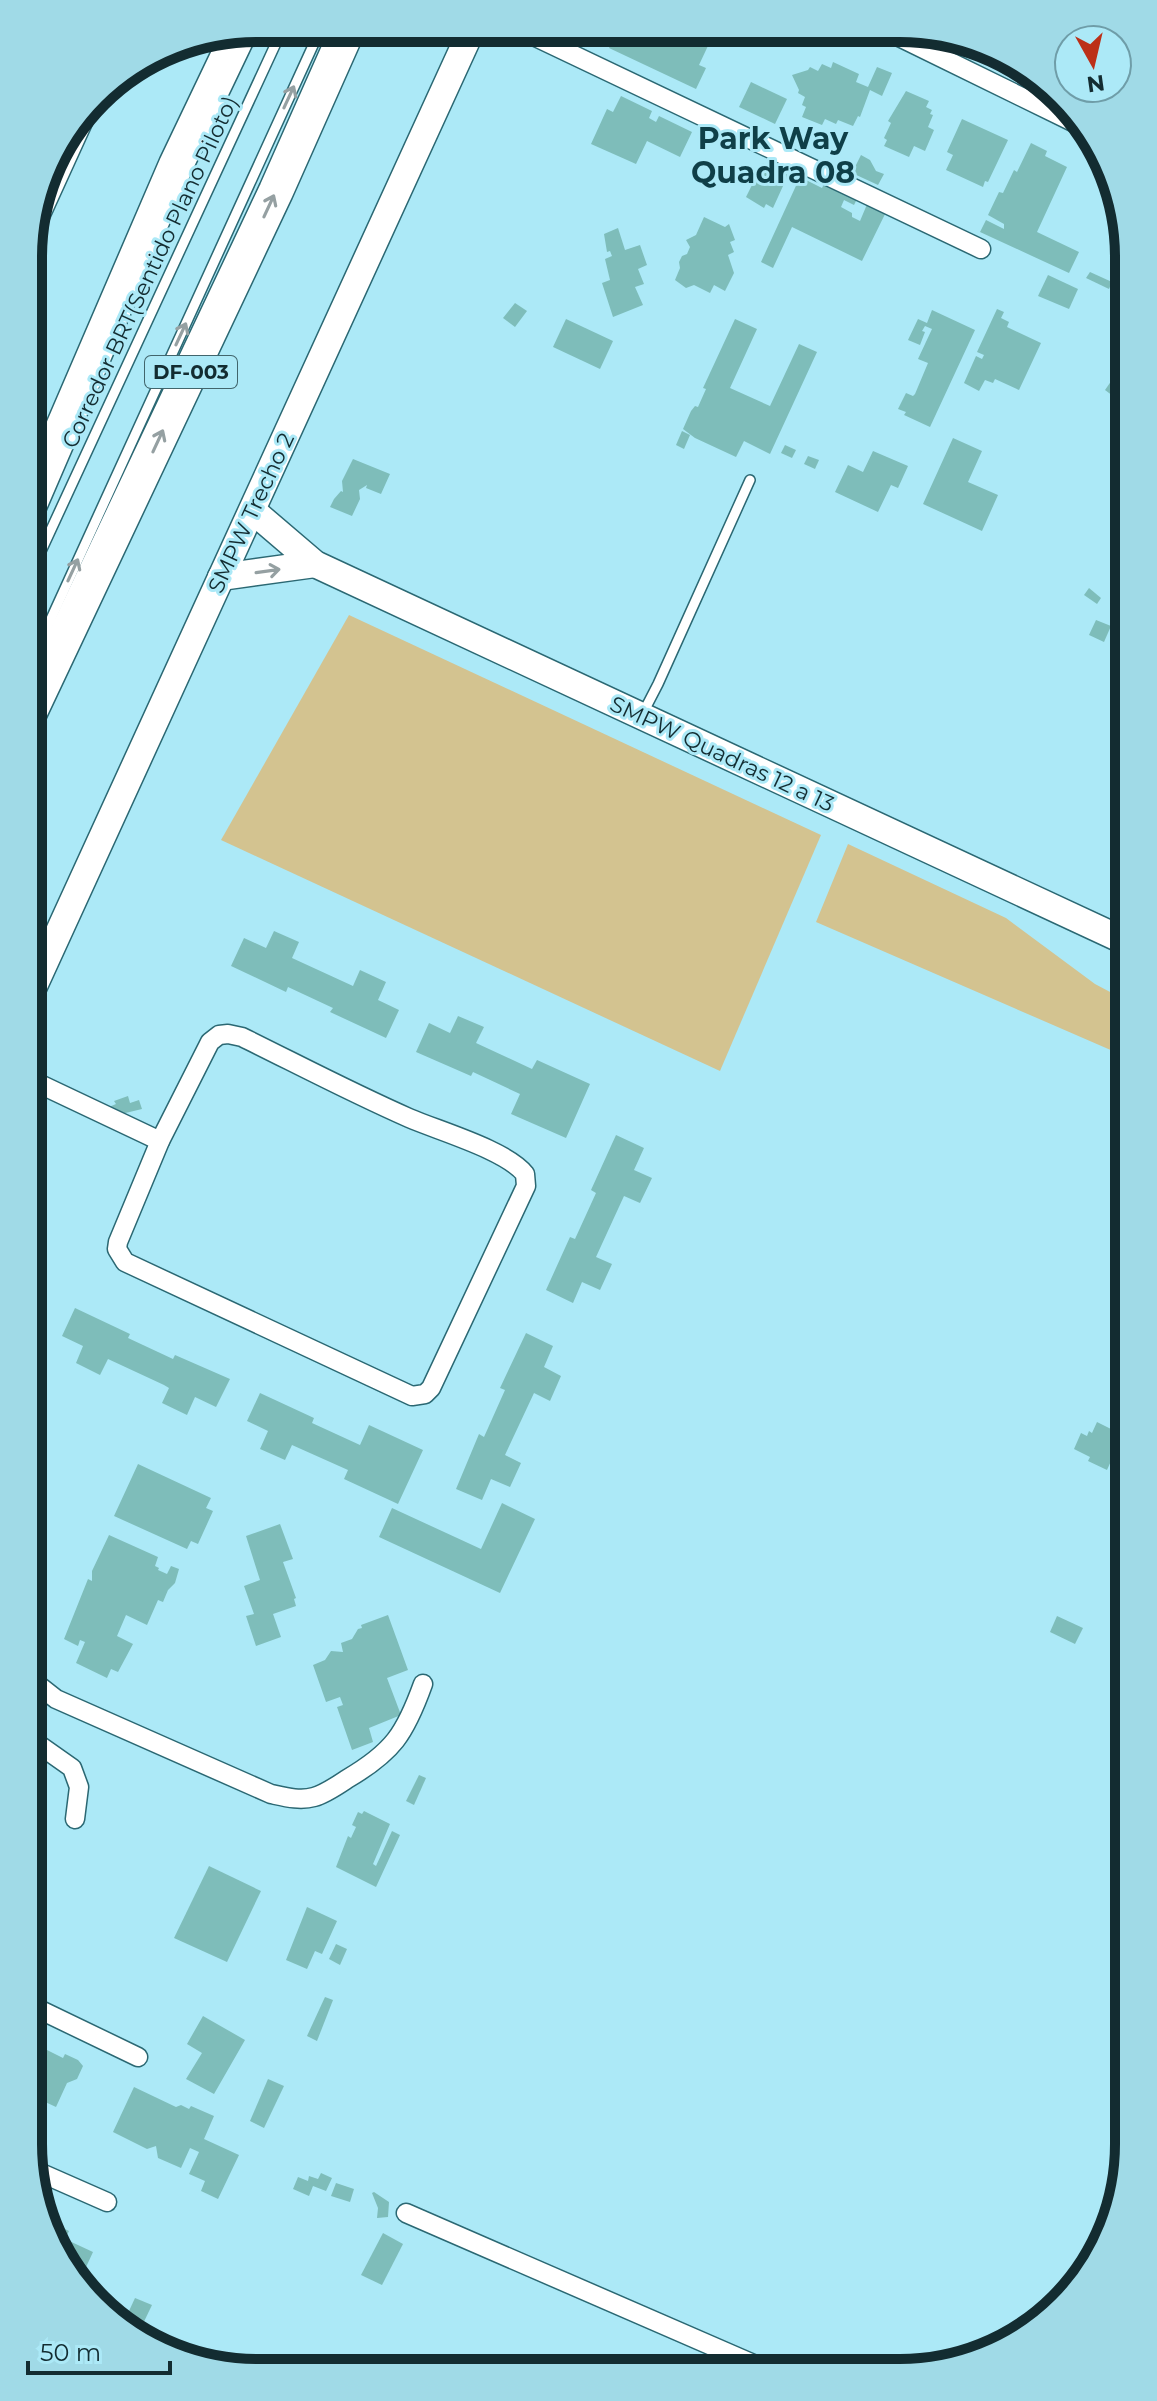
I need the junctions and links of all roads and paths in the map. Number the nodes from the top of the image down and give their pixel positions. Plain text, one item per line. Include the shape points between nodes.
1 (277, 42) edge
2 (315, 42) edge
3 (342, 42) edge
4 (466, 42) edge
5 (546, 42) edge
6 (909, 42) edge
7 (234, 43) edge
8 (1064, 118) edge
9 (981, 249) dead end
10 (42, 476) edge
11 (750, 480) dead end
12 (253, 511) junction
13 (42, 549) edge
14 (315, 564) junction
15 (221, 577) junction
16 (42, 639) edge
17 (42, 686) edge
18 (641, 716) junction
19 (1115, 936) edge
20 (42, 969) edge
21 (42, 1086) edge
22 (160, 1141) junction
23 (423, 1684) dead end
24 (42, 1688) edge
25 (42, 1747) edge
26 (75, 1819) dead end
27 (42, 2011) edge
28 (138, 2057) dead end
29 (44, 2174) edge
30 (107, 2202) dead end
31 (406, 2213) dead end
32 (742, 2359) edge

1 - 13 lane, Corredor BRT(Sentido Plano Piloto)
16 -> 2 lane
17 -> 3 highway, DF-003
4 - 12 street, SMPW Trecho 2
5 - 9 street
6 - 8 street
7 - 10 highway
11 - 18 lane
12 - 14 street, SMPW Quadras 12 a 13
12 - 15 street, SMPW Trecho 2
15 -> 14 street
14 - 18 street, SMPW Quadras 12 a 13
15 - 20 street, SMPW Trecho 2
18 - 19 street, SMPW Quadras 12 a 13
21 - 22 street
22 - 22 street via 118,1242 125,1262 412,1396 431,1388 527,1182 521,1169 494,1152 228,1034 210,1042
23 - 24 street via 390,1750 315,1797 295,1799 271,1794 56,1699
25 - 26 street via 72,1768 79,1787
27 - 28 street
29 - 30 street
31 - 32 street

